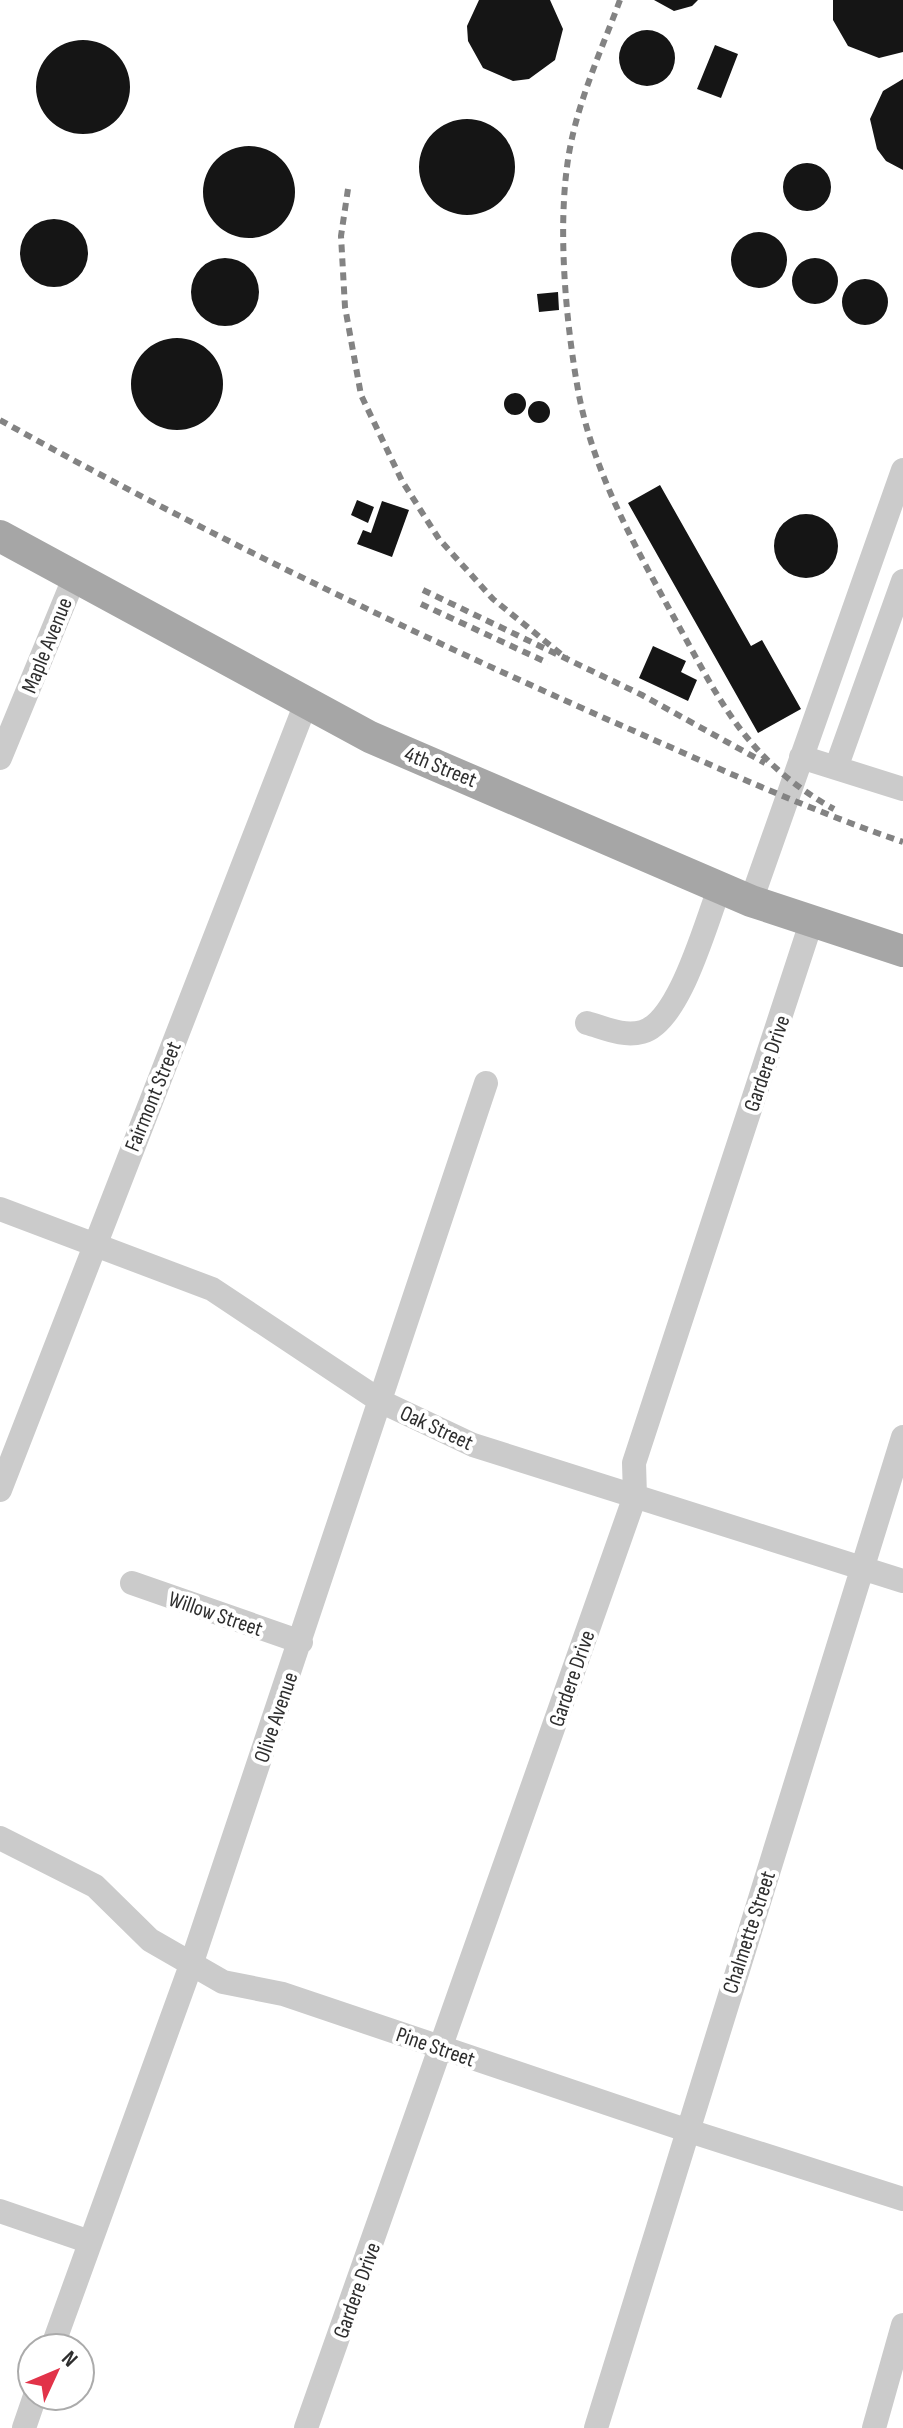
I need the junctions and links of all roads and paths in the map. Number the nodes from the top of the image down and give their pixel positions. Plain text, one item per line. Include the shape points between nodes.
1 (903, 470) edge
2 (0, 536) edge
3 (75, 576) junction
4 (903, 581) edge
5 (306, 703) junction
6 (1, 751) edge
7 (801, 757) junction
8 (836, 768) junction
9 (903, 789) edge
10 (720, 887) junction
11 (751, 901) junction
12 (811, 923) junction
13 (903, 951) edge
14 (587, 1023) dead end
15 (486, 1083) dead end
16 (0, 1209) edge
17 (93, 1245) junction
18 (382, 1402) junction
19 (903, 1437) edge
20 (0, 1490) edge
21 (635, 1496) junction
22 (863, 1569) junction
23 (903, 1581) edge
24 (132, 1583) dead end
25 (301, 1642) junction
26 (0, 1838) edge
27 (191, 1965) junction
28 (443, 2048) junction
29 (686, 2130) junction
30 (903, 2199) edge
31 (0, 2211) edge
32 (90, 2242) junction
33 (903, 2325) edge
34 (58, 2332) edge
35 (306, 2428) edge
36 (596, 2428) edge
37 (874, 2428) edge

1 - 7 street
2 - 3 main road, 4th Street
3 - 5 main road, 4th Street
3 - 6 street, Maple Avenue
4 - 8 street
5 - 10 main road, 4th Street via 370,737
5 - 17 street, Fairmont Street
7 - 8 street
7 - 11 street
8 - 9 street
10 - 11 main road, 4th Street
10 - 14 street via 682,984 660,1019 645,1031 626,1034
11 - 12 main road, 4th Street
12 - 13 main road, 4th Street
12 - 21 street, Gardere Drive via 634,1463
15 - 18 street, Olive Avenue
16 - 17 street, Oak Street
17 - 18 street, Oak Street via 212,1289
17 - 20 street, Fairmont Street
18 - 21 street, Oak Street via 473,1445
18 - 25 street, Olive Avenue
19 - 22 street, Chalmette Street
21 - 22 street, Oak Street
21 - 28 street, Gardere Drive
22 - 23 street, Oak Street
22 - 29 street, Chalmette Street
24 - 25 street, Willow Street
25 - 27 street, Olive Avenue
26 - 27 street, Pine Street via 95,1886 150,1940
27 - 28 street, Pine Street via 223,1982 283,1994
27 - 32 street, Olive Avenue
28 - 29 street, Pine Street
28 - 35 street, Gardere Drive
29 - 30 street, Pine Street
29 - 36 street, Chalmette Street
31 - 32 street
32 - 34 street, Olive Avenue
33 - 37 street

